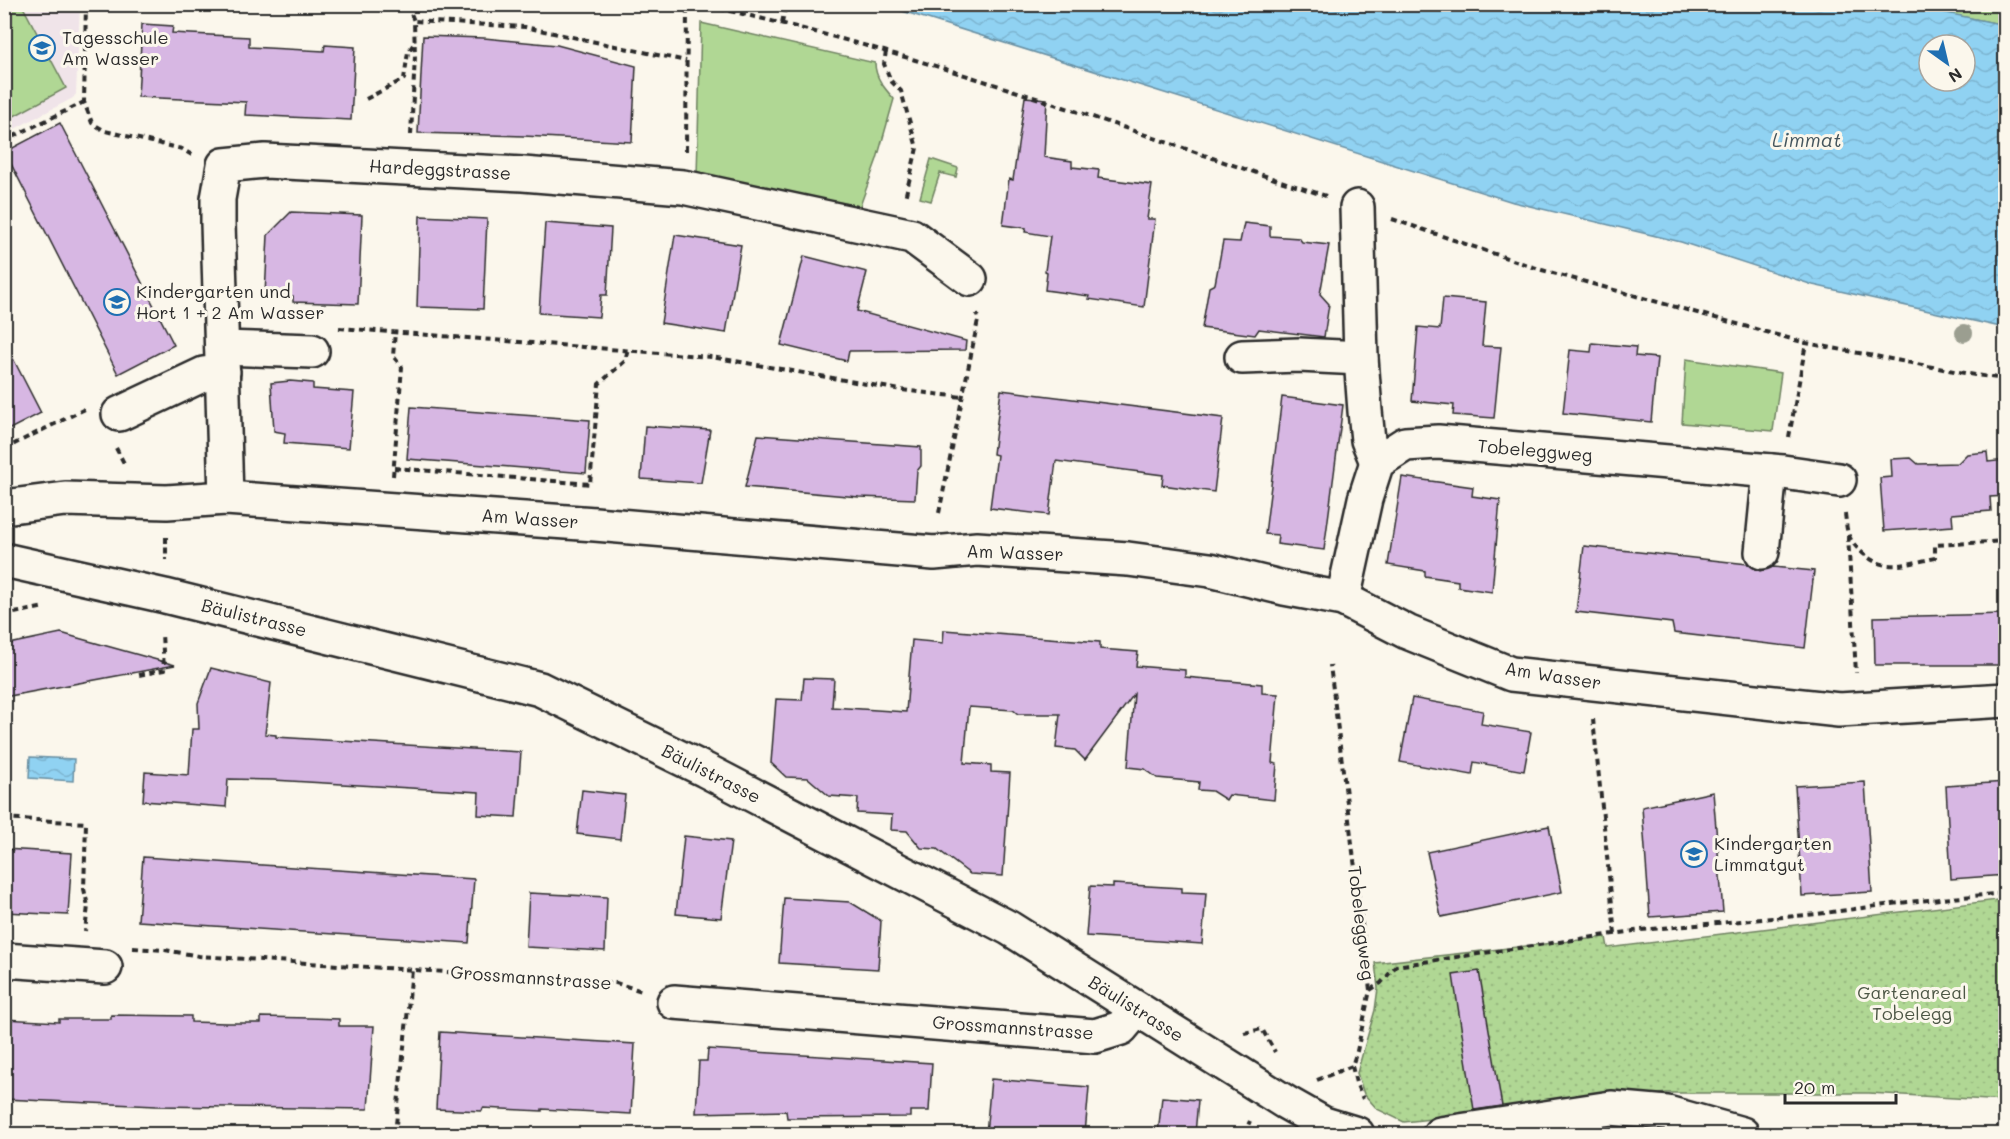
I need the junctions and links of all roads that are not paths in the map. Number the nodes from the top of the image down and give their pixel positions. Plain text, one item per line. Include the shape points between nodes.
1 (1357, 207) dead end
2 (970, 279) road end
3 (312, 351) dead end
4 (1242, 357) dead end
5 (1361, 358) junction
6 (223, 360) junction
7 (107, 409) road end
8 (1778, 459) junction
9 (1377, 462) junction
10 (1839, 480) dead end
11 (226, 498) junction
12 (4, 507) edge
13 (1762, 552) dead end
14 (4, 560) edge
15 (1342, 599) junction
16 (2006, 700) edge
17 (116, 957) road end
18 (4, 960) edge
19 (674, 1002) road end
20 (1137, 1009) junction
21 (1358, 1134) edge
22 (1440, 1134) edge
23 (1742, 1134) edge

1 - 5 street
2 - 6 street, Hardeggstrasse via 912,236 683,187 523,174 265,161 224,165 218,199
3 - 6 street
4 - 5 street
5 - 9 street via 1368,440
6 - 7 street via 204,374
6 - 11 street, Hardeggstrasse
8 - 9 street, Tobeleggweg via 1438,442 1405,444
8 - 10 street, Tobeleggweg
8 - 13 street
9 - 15 street
11 - 12 street, Am Wasser via 167,502 65,499
11 - 15 street, Am Wasser via 934,553 977,549 1128,559 1210,570
14 - 20 street, Bäulistrasse via 540,688 1009,928
15 - 16 street, Am Wasser via 1407,632 1511,674 1839,710
17 - 18 street
19 - 20 street, Grossmannstrasse via 1095,1036 1121,1028
20 - 21 street, Bäulistrasse via 1285,1102 1324,1124
22 - 23 street via 1611,1108 1666,1113

